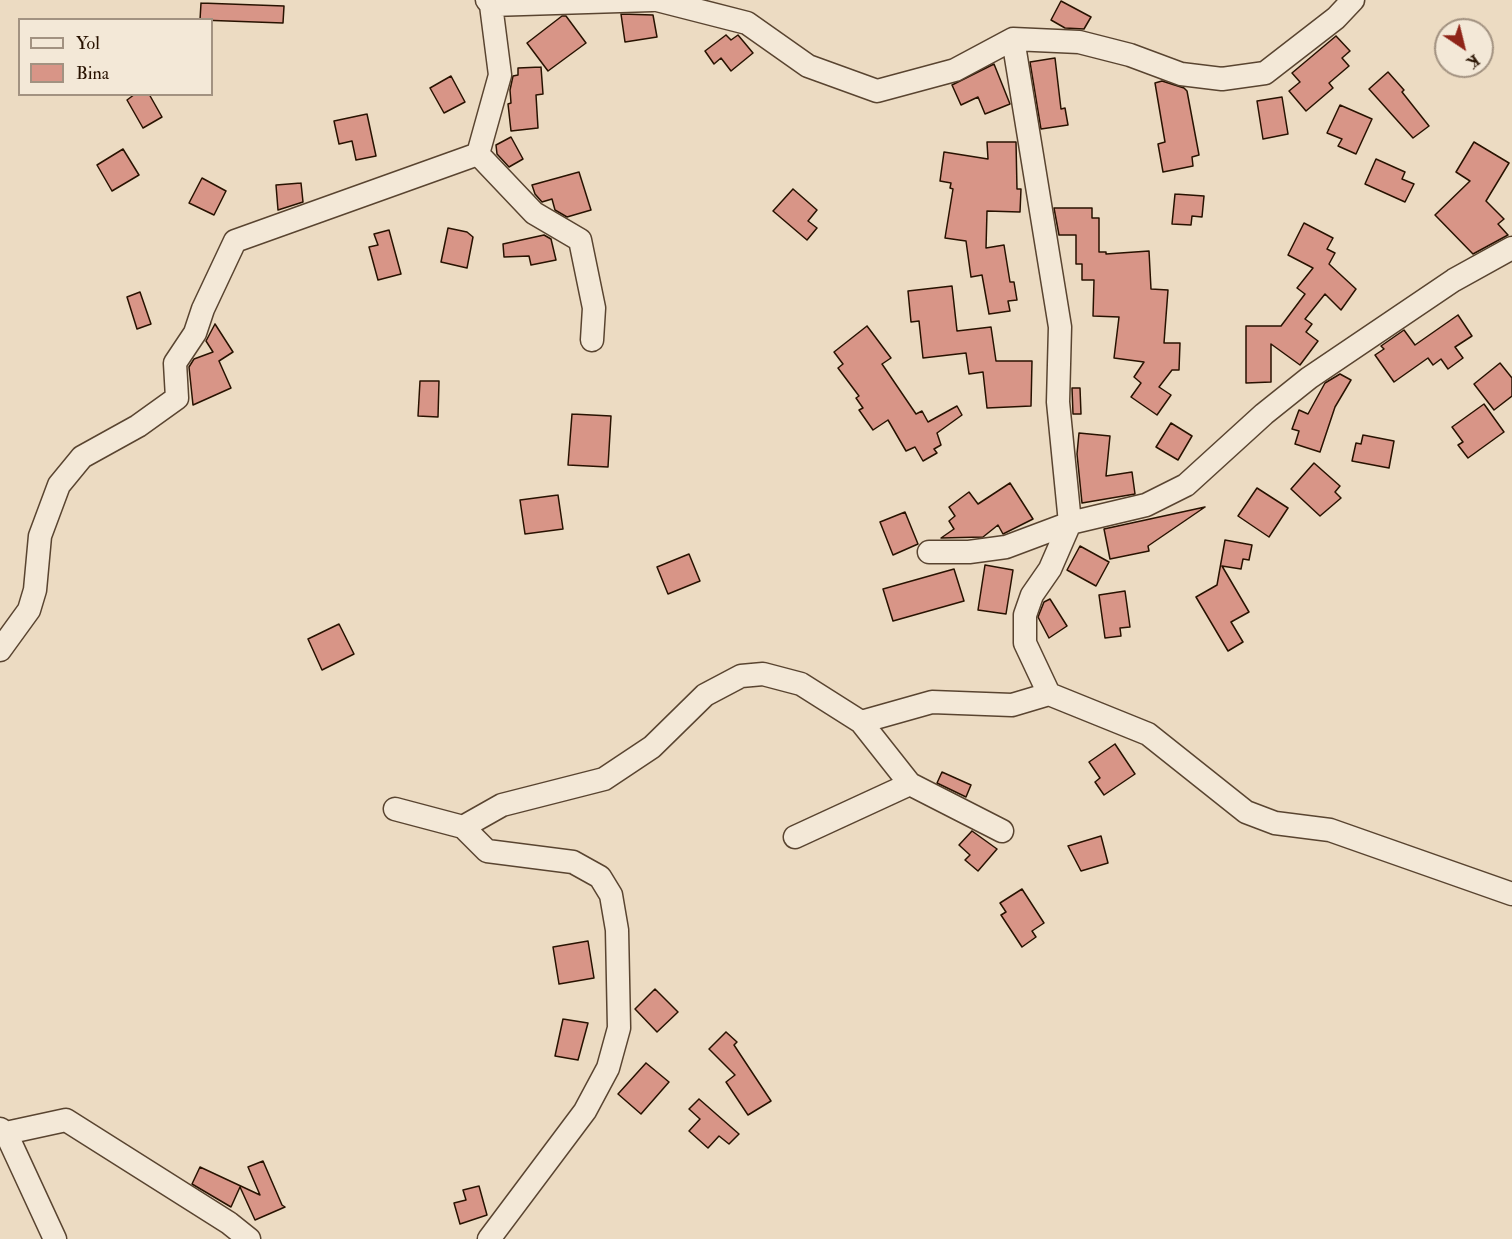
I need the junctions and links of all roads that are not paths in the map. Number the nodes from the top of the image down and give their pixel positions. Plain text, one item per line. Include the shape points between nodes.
1 (652, 0) edge
2 (657, 0) edge
3 (1353, 0) edge
4 (489, 2) edge
5 (1012, 39) junction
6 (478, 154) junction
7 (1512, 248) edge
8 (592, 340) dead end
9 (1070, 523) junction
10 (928, 552) dead end
11 (0, 650) edge
12 (1049, 694) junction
13 (861, 722) junction
14 (910, 784) junction
15 (395, 809) dead end
16 (462, 827) junction
17 (1002, 831) dead end
18 (795, 837) dead end
19 (1512, 894) edge
20 (3, 1131) edge
21 (55, 1239) edge
22 (249, 1239) edge
23 (489, 1239) edge

1 - 4 street
2 - 5 street via 747,23 808,66 877,91 955,70
3 - 5 street via 1336,18 1264,73 1222,79 1181,74 1130,54 1079,42
4 - 6 street via 500,75
5 - 9 street via 1060,327 1058,402
6 - 8 street via 534,213 580,240 594,308
6 - 11 street via 235,241 195,333 176,363 177,398 138,426 82,457 59,485 40,536 29,610
7 - 9 street via 1454,280 1309,378 1186,485 1146,505
9 - 10 street via 1006,547
9 - 12 street via 1025,615 1025,643
12 - 13 street via 1012,705 932,702
12 - 19 street via 1148,734 1246,812 1275,824 1330,830
13 - 14 street
13 - 16 street via 801,684 763,674 741,676 705,695 652,747 604,779 502,805
14 - 17 street
14 - 18 street
15 - 16 street
16 - 23 street via 487,851 573,862 600,877 611,895 617,930 620,1028 608,1068 585,1111
20 - 21 street
20 - 22 street via 66,1120 230,1223

